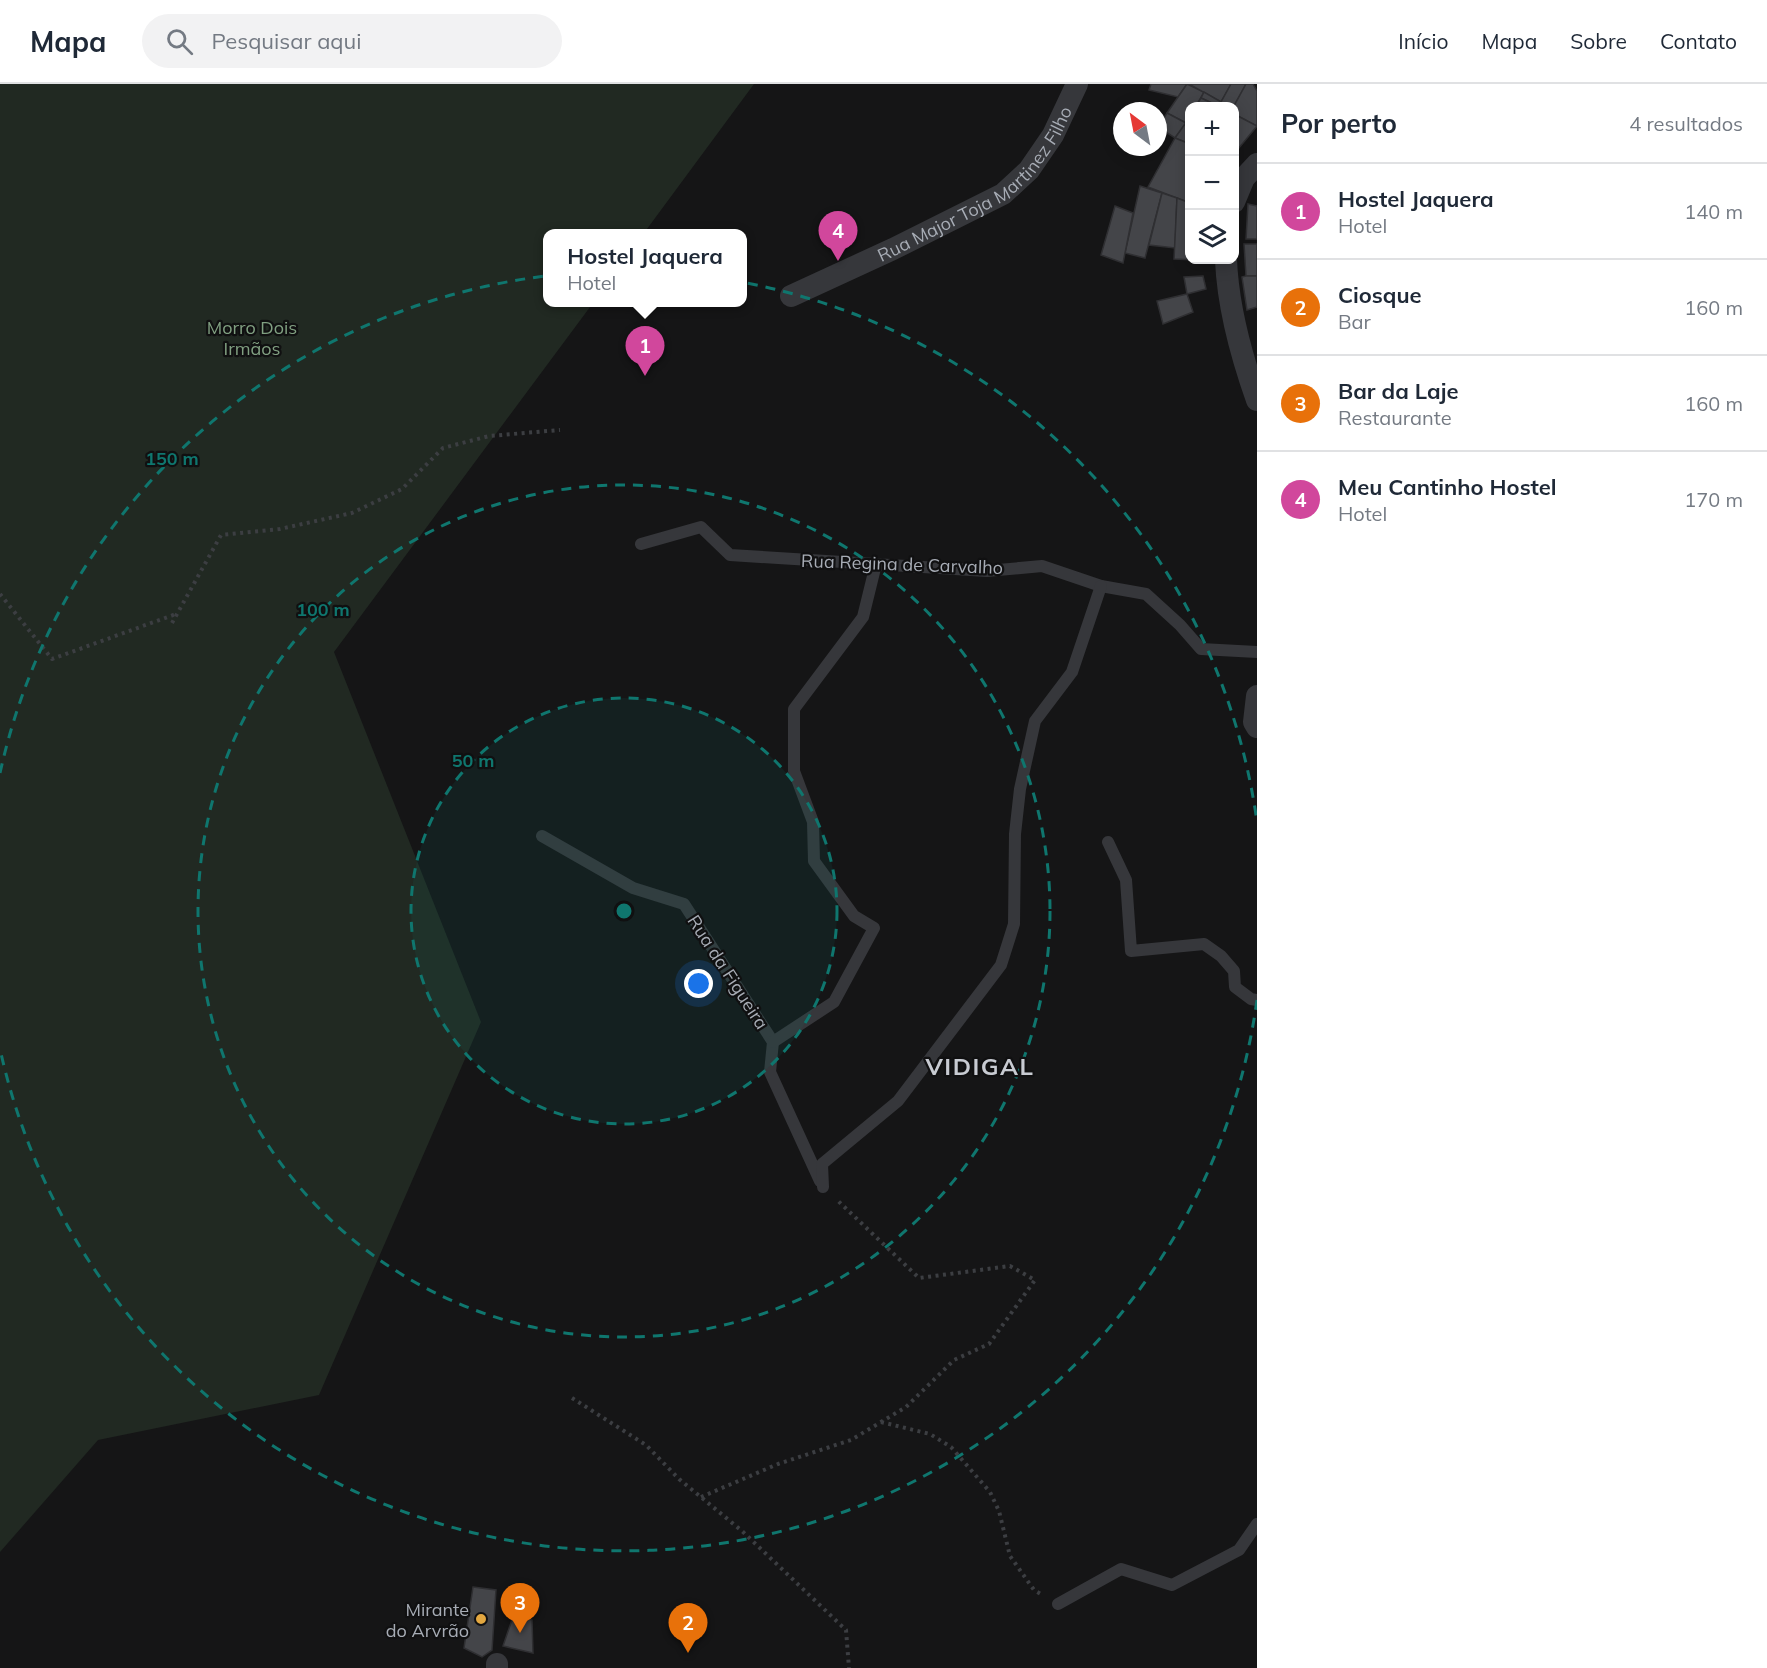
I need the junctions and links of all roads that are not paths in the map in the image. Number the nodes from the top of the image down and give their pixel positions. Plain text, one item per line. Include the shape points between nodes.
1 (1077, 84) edge
2 (1257, 164) edge
3 (1239, 190) edge
4 (1226, 264) edge
5 (791, 296) dead end
6 (1257, 400) edge
7 (641, 544) dead end
8 (876, 564) junction
9 (1101, 586) junction
10 (1257, 652) edge
11 (1257, 696) edge
12 (1257, 727) edge
13 (542, 836) dead end
14 (1108, 842) dead end
15 (1257, 1000) edge
16 (772, 1042) junction
17 (1257, 1524) edge
18 (1058, 1604) road end

1 - 5 street, Rua Major Toja Martinez Filho via 1053,135 1029,170 1003,194
2 - 3 street
4 - 6 street via 1241,355
7 - 8 lane, Rua Regina de Carvalho via 701,527 730,555
8 - 9 lane, Rua Regina de Carvalho via 987,571 1042,566
8 - 16 lane via 863,617 794,708 794,771 813,822 814,861 854,916 874,928 834,1002
9 - 10 lane, Rua Regina de Carvalho via 1146,594 1201,649
9 - 16 lane, Rua da Figueira via 1071,672 1035,721 1015,834 1014,924 1000,965 898,1101 822,1164 823,1187 770,1072
11 - 12 street
13 - 16 lane, Rua da Figueira via 633,888 684,904
14 - 15 lane via 1126,880 1131,951 1204,944 1234,971 1235,987
17 - 18 lane via 1239,1550 1172,1584 1121,1569

